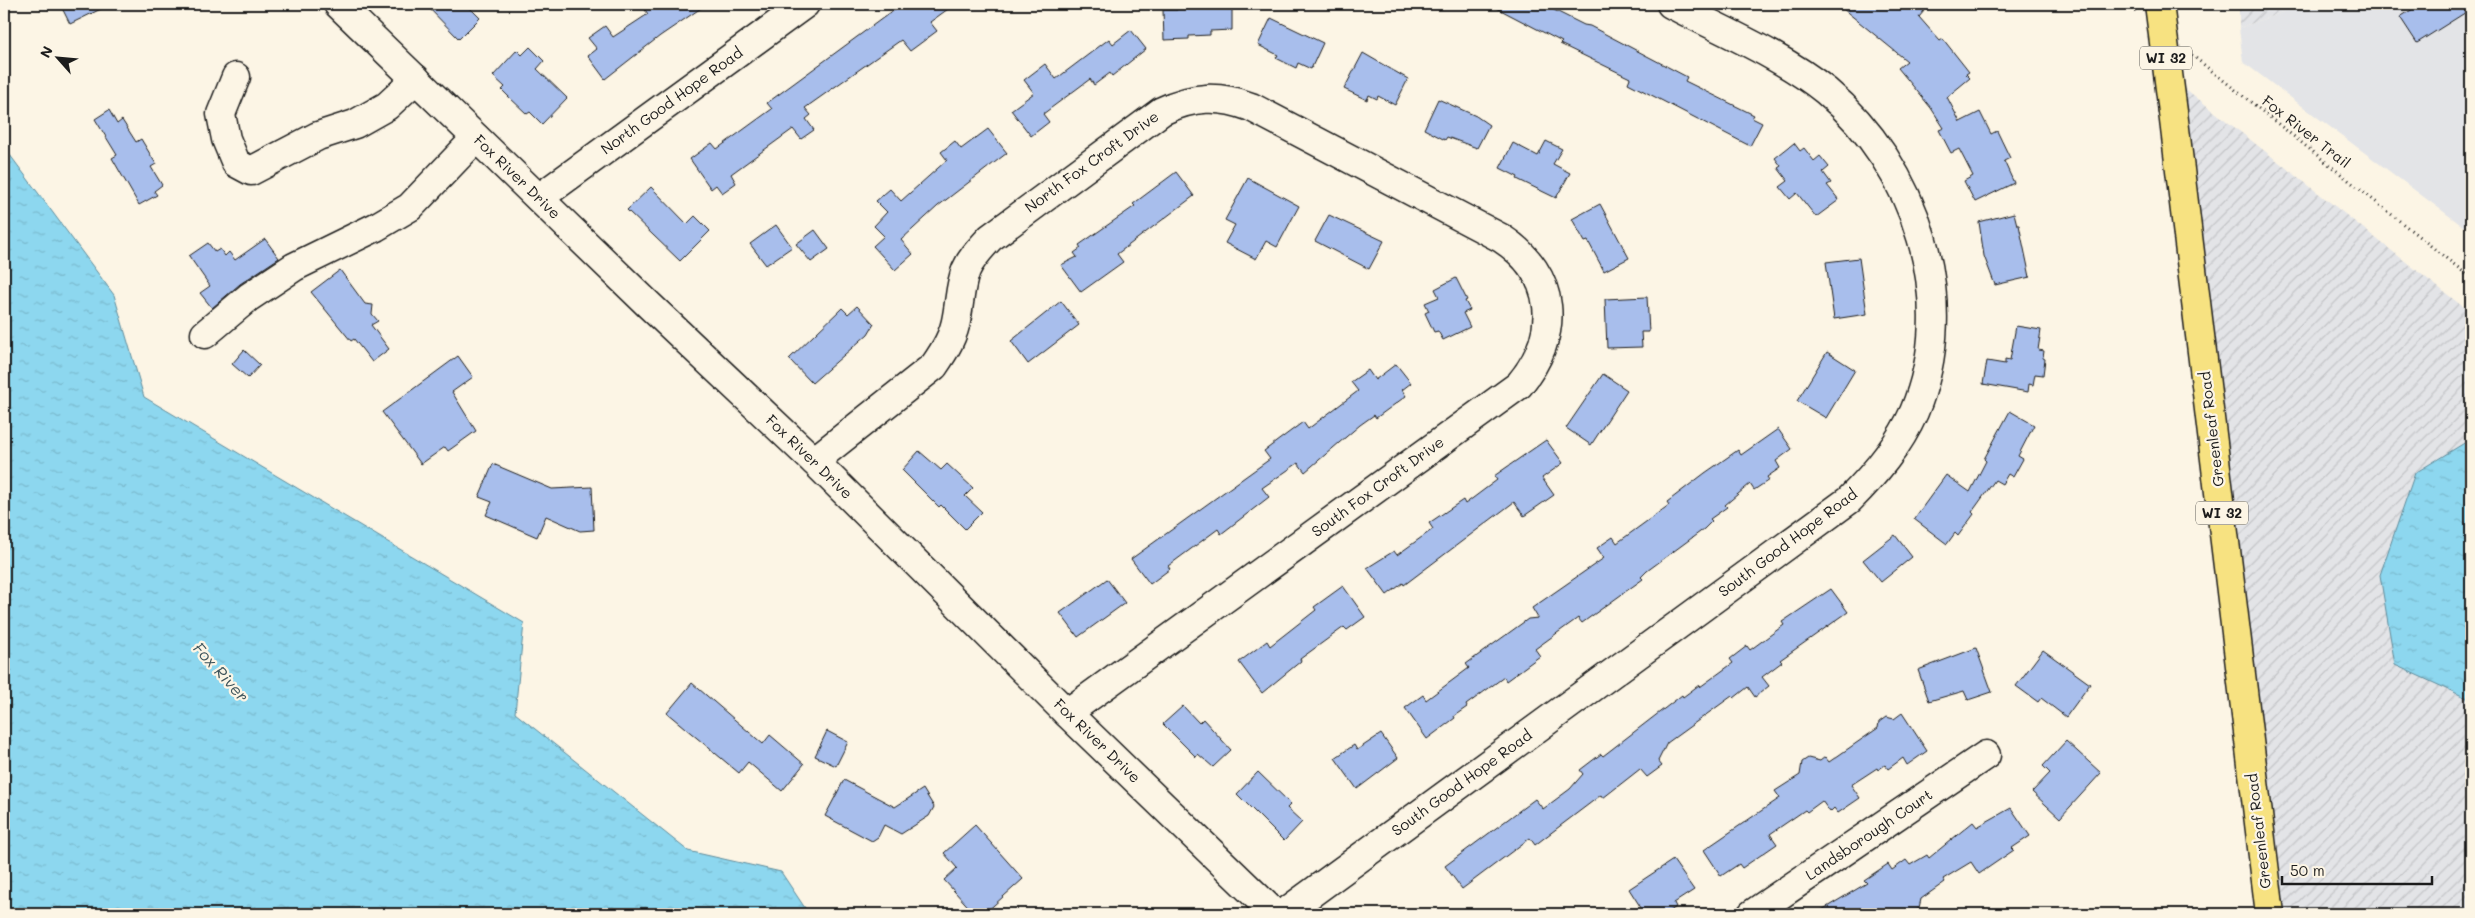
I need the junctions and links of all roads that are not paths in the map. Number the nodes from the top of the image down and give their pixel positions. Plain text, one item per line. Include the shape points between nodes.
1 (338, 4) edge
2 (805, 4) edge
3 (1672, 4) edge
4 (2151, 10) edge
5 (236, 77) dead end
6 (416, 79) junction
7 (476, 138) junction
8 (538, 198) junction
9 (1467, 220) joint
10 (205, 334) dead end
11 (814, 461) junction
12 (1067, 713) junction
13 (1986, 756) dead end
14 (1275, 914) edge
15 (1283, 914) edge
16 (1752, 914) edge
17 (2270, 914) edge

1 - 6 street, Fox River Drive
2 - 8 street, North Good Hope Road
3 - 15 street, South Good Hope Road via 1792,68 1826,91 1875,143 1898,178 1923,242 1933,318 1932,343 1914,412 1896,446 1849,500
4 - 17 main road, Greenleaf Road / WI 32, bridge via 2173,112
5 - 6 street via 221,114 226,139 236,163 251,172 318,136 355,124 387,106
6 - 7 street, Fox River Drive
7 - 8 street, Fox River Drive
7 - 10 street via 410,207 294,266 249,297
8 - 11 street, Fox River Drive
9 - 11 street, North Fox Croft Drive via 1251,107 1211,97 1177,103 990,238 967,268 952,335 934,366
9 - 12 street, South Fox Croft Drive via 1511,244 1533,268 1540,281 1548,322 1541,351 1532,370 1519,385
11 - 12 street, Fox River Drive
12 - 14 street, Fox River Drive
13 - 16 street, Landsborough Court

